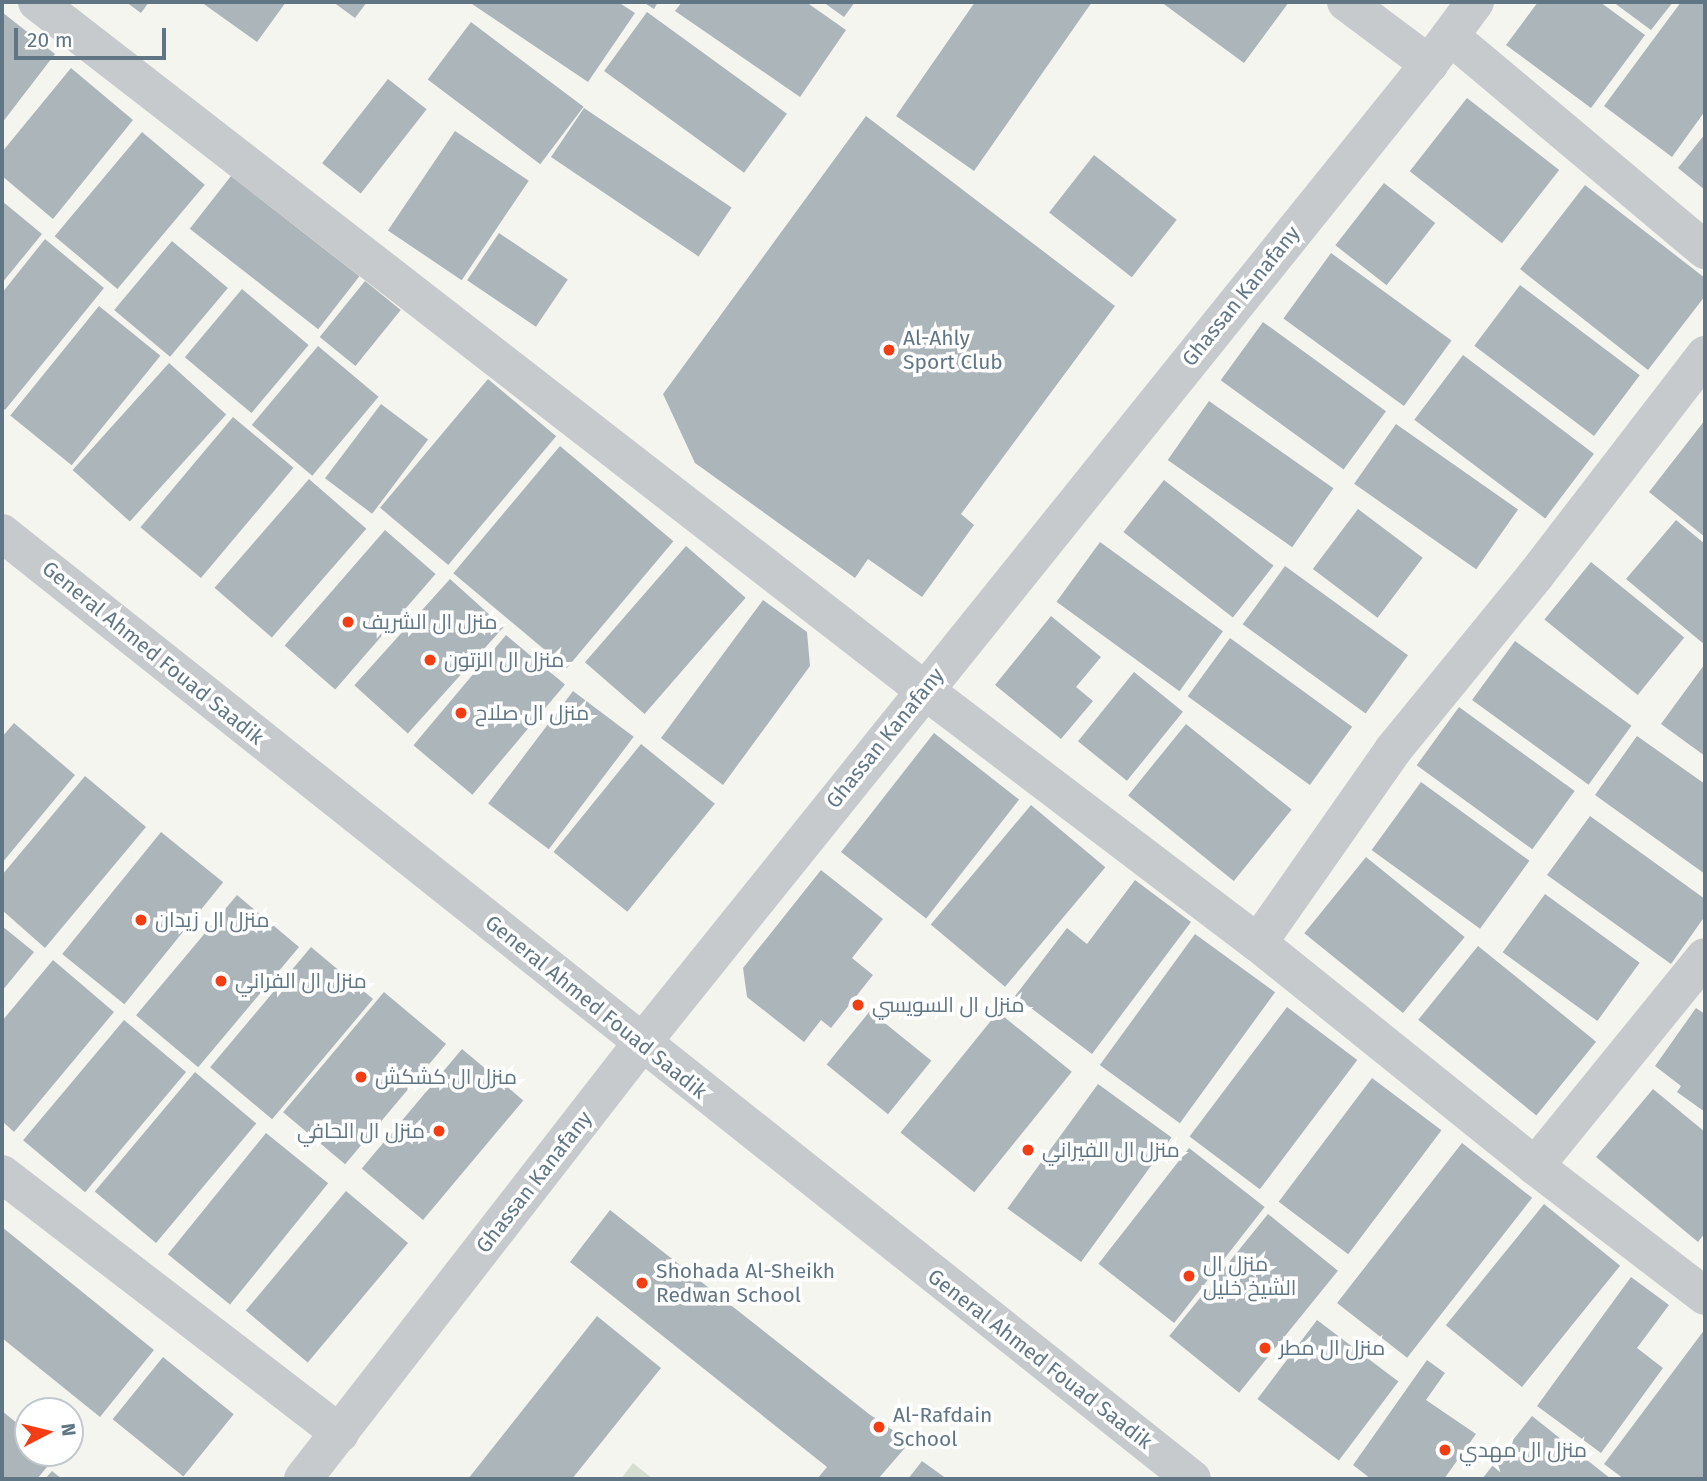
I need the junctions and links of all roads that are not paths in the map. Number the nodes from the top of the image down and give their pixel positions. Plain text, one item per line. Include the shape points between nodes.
1 (37, 2) edge
2 (1346, 2) edge
3 (1475, 2) edge
4 (1439, 50) junction
5 (1705, 250) edge
6 (1705, 355) edge
7 (2, 533) edge
8 (923, 689) junction
9 (1258, 943) junction
10 (1705, 957) edge
11 (641, 1044) junction
12 (1535, 1166) junction
13 (2, 1174) edge
14 (1705, 1296) edge
15 (340, 1433) junction
16 (303, 1479) edge
17 (1192, 1479) edge

1 - 8 street
2 - 4 street
3 - 4 street, Ghassan Kanafany
4 - 5 street
4 - 8 street, Ghassan Kanafany
6 - 9 street via 1535,576 1393,750
7 - 11 street, General Ahmed Fouad Saadik
8 - 9 street
8 - 11 street, Ghassan Kanafany
9 - 12 street
10 - 12 street
11 - 15 street, Ghassan Kanafany
11 - 17 street, General Ahmed Fouad Saadik
12 - 14 street
13 - 15 street
15 - 16 street, Ghassan Kanafany

